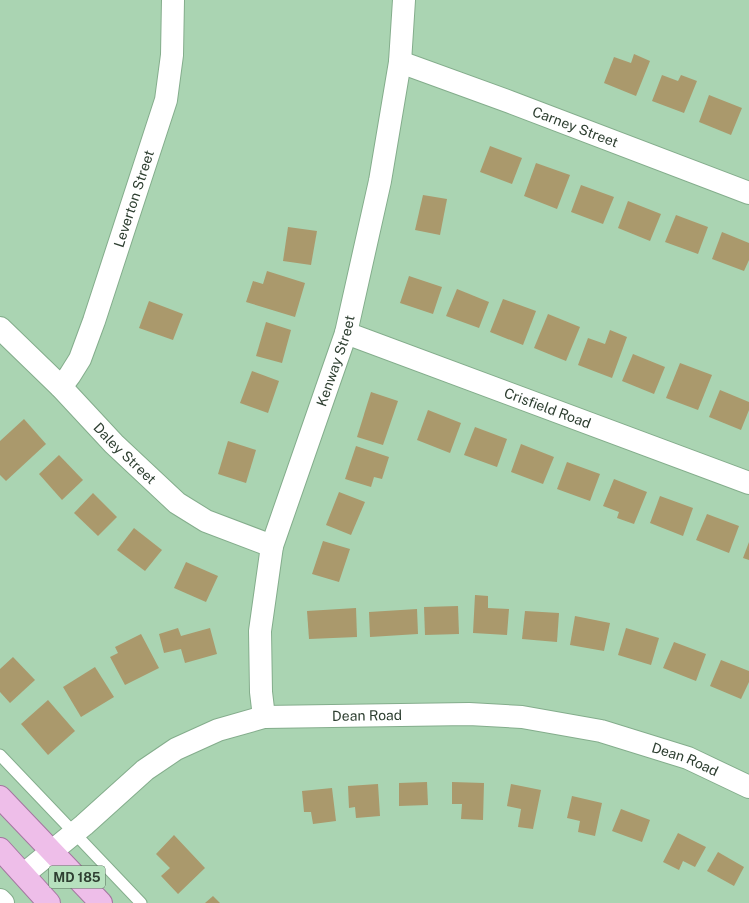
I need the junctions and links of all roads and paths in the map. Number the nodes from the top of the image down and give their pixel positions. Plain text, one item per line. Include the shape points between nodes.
1 (173, 0) edge
2 (404, 0) edge
3 (400, 62) junction
4 (749, 193) edge
5 (0, 328) edge
6 (346, 333) junction
7 (61, 387) junction
8 (749, 483) edge
9 (272, 546) junction
10 (264, 717) junction
11 (0, 754) edge
12 (749, 787) edge
13 (0, 797) edge
14 (75, 833) junction
15 (0, 849) edge
16 (52, 851) junction
17 (24, 874) junction
18 (0, 900) edge
19 (3, 903) edge
20 (49, 903) edge
21 (101, 903) edge
22 (141, 903) edge

1 - 7 street, Leverton Street via 172,55 166,100 94,321 80,359
2 - 3 street, Kenway Street
3 - 4 street, Carney Street
3 - 6 street, Kenway Street via 380,181
5 - 7 street, Daley Street
6 - 8 street, Crisfield Road
6 - 9 street, Kenway Street
7 - 9 street, Daley Street via 114,444 177,503 206,521
9 - 10 street, Kenway Street via 260,631
10 - 12 street, Dean Road via 469,714 522,717 600,731 688,758
10 - 14 street, Dean Road via 218,730 176,750 145,770
11 - 14 lane
13 - 16 main road, MD 185
14 - 16 street, Dean Road
14 - 22 lane
15 - 17 main road, MD 185
16 - 17 street, Dean Road
16 - 21 main road, MD 185
17 - 20 main road, MD 185
18 - 19 street

